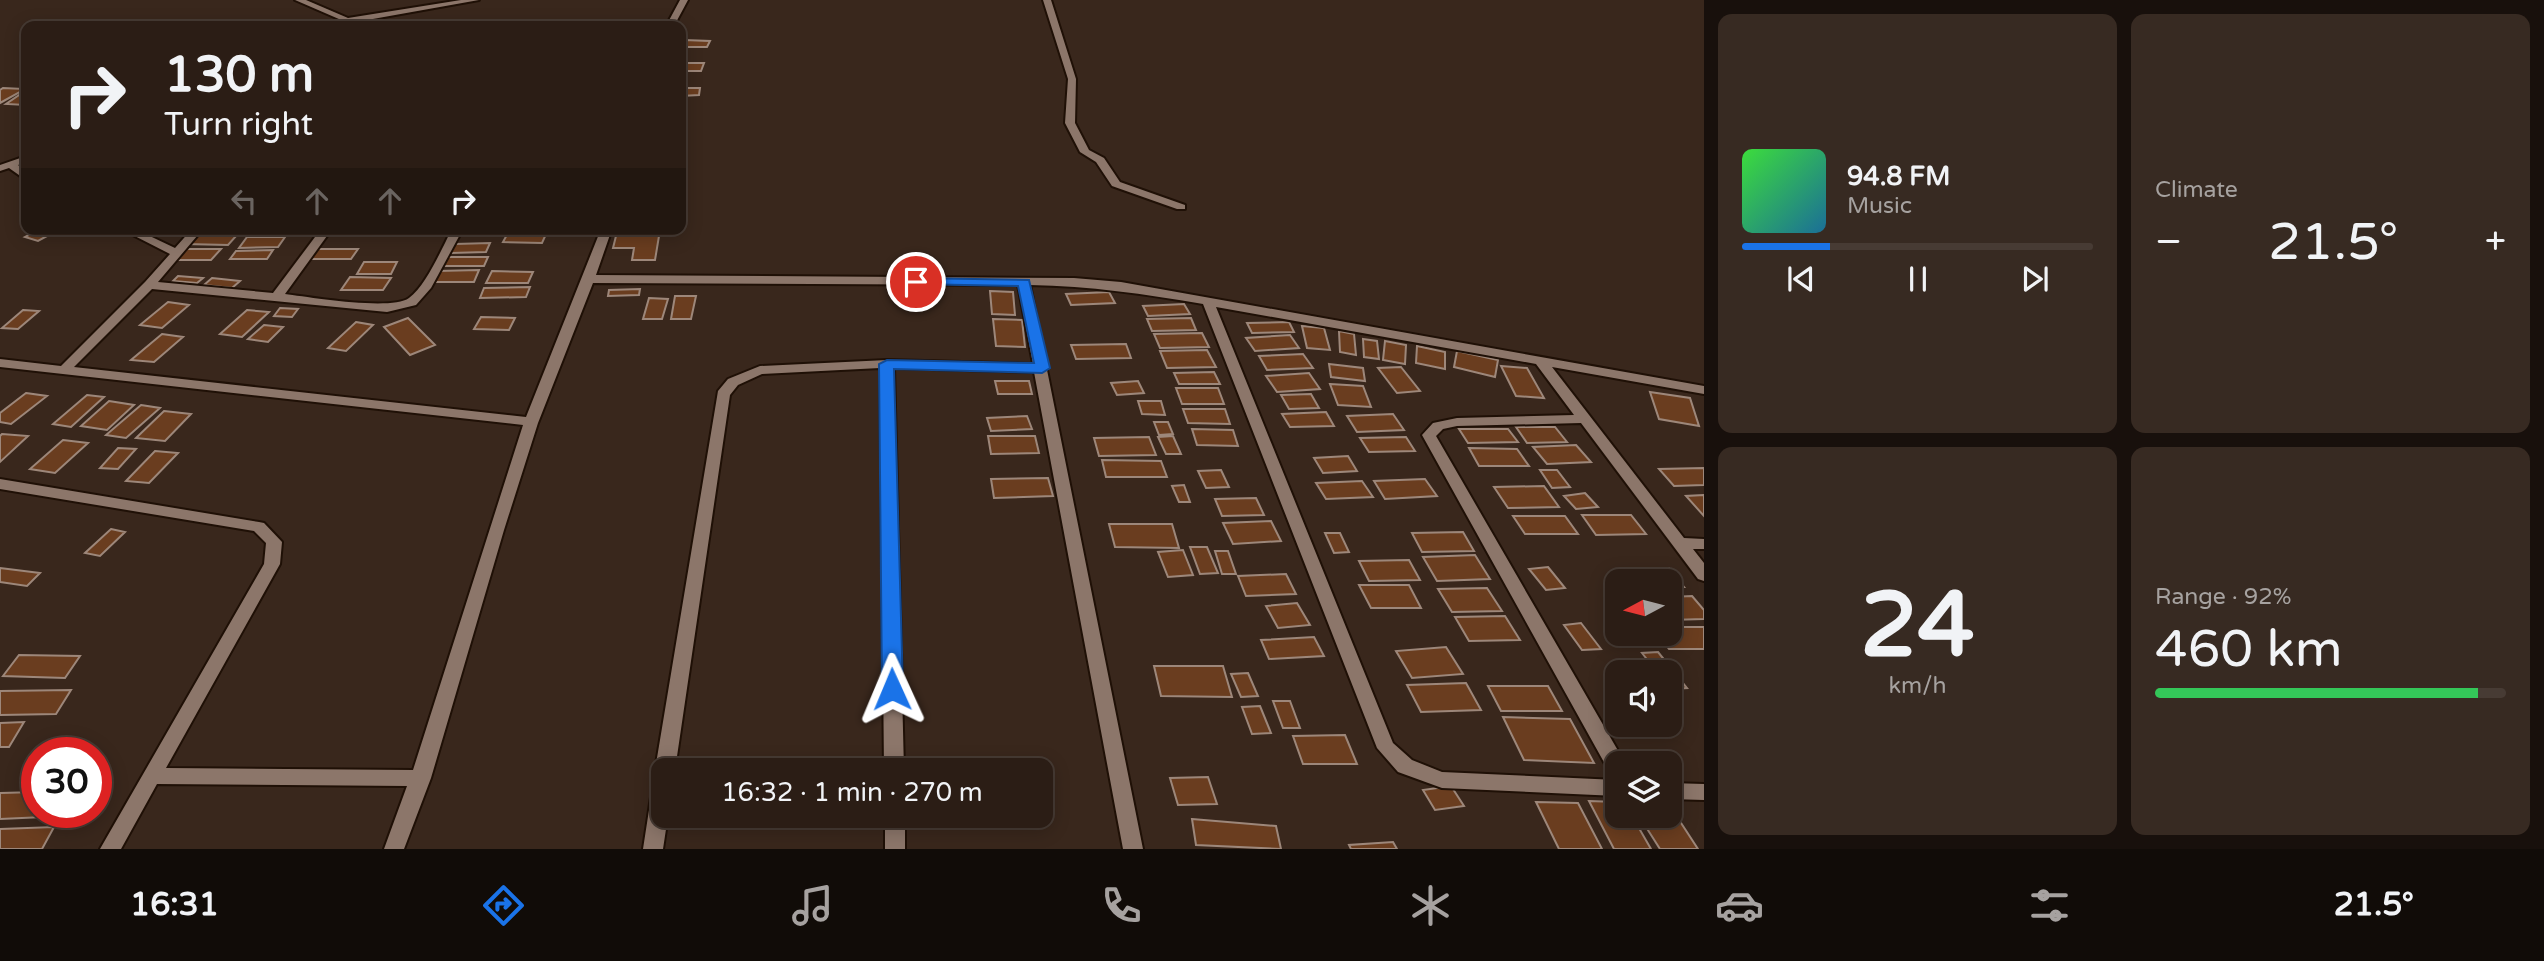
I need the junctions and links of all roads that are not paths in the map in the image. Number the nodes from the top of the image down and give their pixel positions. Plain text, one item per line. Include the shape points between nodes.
1 (299, 0) edge
2 (475, 0) edge
3 (684, 0) edge
4 (1047, 0) edge
5 (346, 21) joint
6 (673, 21) edge
7 (5, 166) edge
8 (21, 174) edge
9 (1181, 207) dead end
10 (139, 235) edge
11 (193, 235) edge
12 (323, 235) edge
13 (455, 235) edge
14 (605, 235) edge
15 (177, 253) junction
16 (590, 279) junction
17 (1024, 282) junction
18 (149, 285) junction
19 (276, 298) junction
20 (1209, 304) junction
21 (1542, 362) junction
22 (0, 363) edge
23 (887, 364) junction
24 (1042, 368) junction
25 (65, 369) junction
26 (1704, 390) edge
27 (1585, 419) junction
28 (531, 422) junction
29 (0, 484) edge
30 (1678, 543) junction
31 (1704, 544) edge
32 (1704, 575) edge
33 (1608, 751) edge
34 (668, 758) edge
35 (894, 758) edge
36 (151, 776) junction
37 (421, 778) junction
38 (1605, 787) edge
39 (1682, 791) edge
40 (1704, 792) edge
41 (656, 828) edge
42 (895, 828) edge
43 (110, 849) edge
44 (394, 849) edge
45 (653, 849) edge
46 (895, 849) edge
47 (1133, 849) edge

1 - 5 street
2 - 5 street
3 - 6 street
4 - 9 street via 1072,79 1070,123 1086,152 1100,160 1116,184
7 - 8 street
10 - 15 street
11 - 15 street
12 - 19 street
13 - 19 street via 412,302 387,308
14 - 16 street
15 - 18 street
16 - 17 street
16 - 28 street
17 - 20 street via 1121,286
17 - 24 street
18 - 19 street
18 - 25 street
20 - 21 street
20 - 38 street via 1386,748 1405,766 1442,780
21 - 26 street
21 - 27 street
22 - 25 street
23 - 24 street
23 - 34 street via 760,370 733,382 723,394
23 - 35 street
24 - 47 street
25 - 28 street
27 - 30 street
27 - 33 street via 1457,422 1438,426 1429,436
28 - 37 street
29 - 36 street via 259,527 274,542 272,564
30 - 31 street
30 - 32 street
36 - 37 street
36 - 43 street
37 - 44 street
39 - 40 street
41 - 45 street
42 - 46 street

